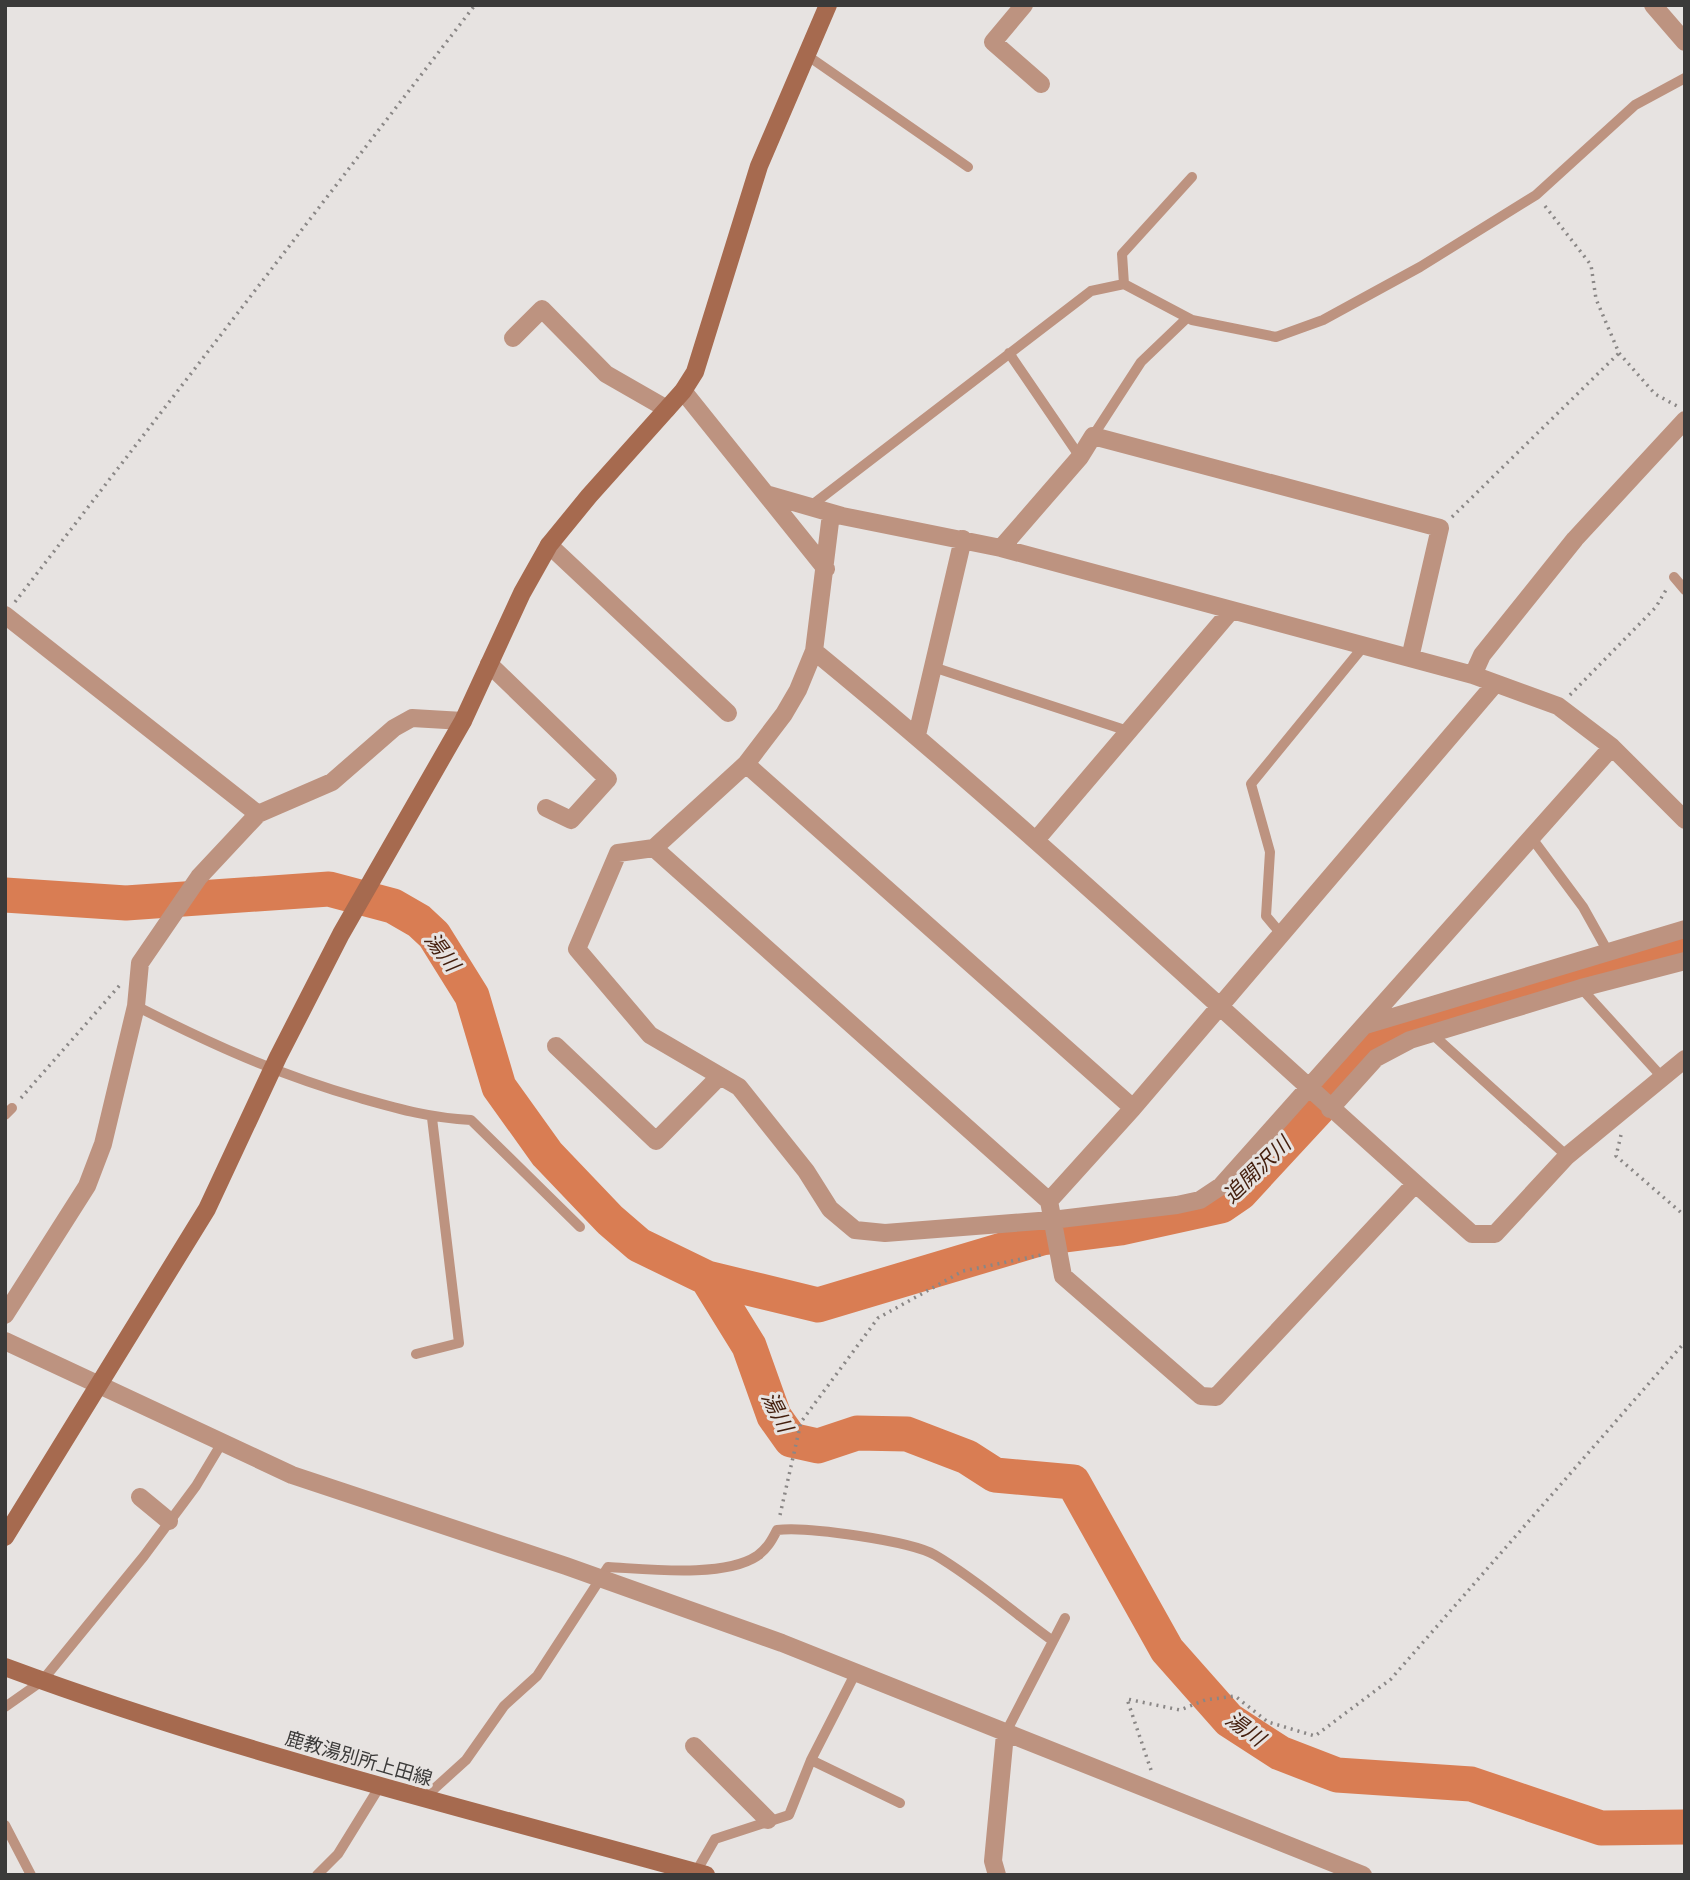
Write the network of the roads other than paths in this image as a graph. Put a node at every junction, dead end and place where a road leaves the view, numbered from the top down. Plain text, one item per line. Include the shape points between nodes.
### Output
1 (828, 5) edge
2 (1024, 5) edge
3 (1653, 5) edge
4 (1685, 42) edge
5 (808, 56) junction
6 (1685, 78) edge
7 (1041, 84) dead end
8 (968, 167) dead end
9 (1192, 177) dead end
10 (1124, 284) junction
11 (1187, 318) junction
12 (513, 338) dead end
13 (1009, 353) junction
14 (683, 391) junction
15 (667, 409) junction
16 (1685, 421) edge
17 (1093, 436) junction
18 (1080, 457) junction
19 (769, 495) junction
20 (812, 505) junction
21 (831, 514) junction
22 (963, 539) junction
23 (549, 545) junction
24 (1001, 548) junction
25 (826, 569) junction
26 (1674, 578) road end
27 (1685, 590) edge
28 (9, 609) edge
29 (1230, 612) junction
30 (1363, 647) junction
31 (814, 651) junction
32 (1410, 658) junction
33 (489, 664) junction
34 (933, 667) junction
35 (1473, 675) junction
36 (1495, 684) junction
37 (728, 713) dead end
38 (463, 722) junction
39 (1128, 731) junction
40 (917, 735) junction
41 (1612, 747) junction
42 (746, 764) junction
43 (546, 808) dead end
44 (258, 814) junction
45 (1685, 820) edge
46 (1531, 837) junction
47 (1037, 840) junction
48 (654, 848) junction
49 (1685, 929) edge
50 (1282, 935) junction
51 (1608, 950) junction
52 (1685, 961) edge
53 (1581, 988) junction
54 (136, 1006) junction
55 (1219, 1008) junction
56 (1366, 1025) junction
57 (1432, 1033) junction
58 (556, 1046) dead end
59 (1685, 1059) edge
60 (1661, 1076) junction
61 (718, 1077) junction
62 (1309, 1091) junction
63 (1328, 1107) junction
64 (1133, 1108) junction
65 (432, 1118) junction
66 (1567, 1156) junction
67 (1415, 1184) junction
68 (1049, 1200) junction
69 (580, 1227) dead end
70 (1055, 1237) junction
71 (5, 1315) edge
72 (5, 1342) edge
73 (416, 1354) dead end
74 (98, 1382) junction
75 (223, 1441) junction
76 (140, 1497) dead end
77 (169, 1521) junction
78 (5, 1537) edge
79 (599, 1578) junction
80 (1065, 1618) dead end
81 (1053, 1641) junction
82 (5, 1667) edge
83 (855, 1674) junction
84 (41, 1681) junction
85 (5, 1707) edge
86 (1005, 1734) junction
87 (694, 1746) dead end
88 (811, 1760) junction
89 (380, 1786) junction
90 (424, 1798) junction
91 (900, 1803) dead end
92 (768, 1820) junction
93 (5, 1825) edge
94 (701, 1873) edge
95 (31, 1875) edge
96 (317, 1875) edge
97 (997, 1875) edge
98 (1363, 1875) edge

1 - 5 street
2 - 7 street via 993,42
3 - 4 street
5 - 8 lane
5 - 14 street via 759,166 703,354
6 - 11 lane via 1635,105 1536,195 1323,320 1276,337
9 - 10 lane via 1122,254
10 - 11 lane
10 - 13 lane via 1091,291
11 - 17 lane via 1141,362
12 - 15 street via 542,309 606,374
13 - 18 lane
13 - 20 lane
14 - 15 street
14 - 19 street
15 - 23 street
16 - 35 street via 1575,539 1482,655
17 - 18 street
17 - 32 street via 1440,528
18 - 24 street
19 - 20 street
19 - 25 street
20 - 21 street
21 - 22 street
21 - 25 street
22 - 24 street
22 - 34 street
23 - 33 street
23 - 37 street
24 - 29 street
25 - 31 street
26 - 27 lane
28 - 44 street
29 - 30 street
29 - 39 street
30 - 32 street
30 - 50 lane via 1251,784 1270,852 1265,916
31 - 40 street
31 - 42 street via 798,690
32 - 35 street
33 - 38 street
33 - 43 street via 608,779 571,820
34 - 39 lane
34 - 40 street
35 - 36 street
36 - 41 street via 1558,706
36 - 50 street
38 - 44 street via 411,718 332,782
38 - 74 street via 341,934 207,1209
39 - 47 street
40 - 47 street
41 - 45 street
41 - 46 street
42 - 48 street
42 - 64 street
44 - 54 street via 199,877 140,963
46 - 51 lane via 1583,907
46 - 56 street
47 - 55 street
48 - 61 street via 618,853 577,949 650,1035
48 - 68 street
49 - 51 street
50 - 55 street
51 - 56 street
52 - 53 street
53 - 57 street
53 - 60 lane
54 - 65 lane via 292,1078
54 - 71 street via 103,1144 87,1186
55 - 62 street
55 - 64 street
56 - 62 street
57 - 63 street via 1376,1058
57 - 66 lane
58 - 61 street via 656,1141
59 - 60 street
60 - 66 street
61 - 70 street via 739,1087 830,1209 855,1230
62 - 63 street
62 - 70 street via 1221,1186 1200,1200
63 - 67 street
64 - 68 street
65 - 69 lane via 471,1120
65 - 73 lane via 459,1343
66 - 67 street via 1495,1234 1472,1234
67 - 70 street via 1216,1397 1201,1396 1063,1276
68 - 70 street
72 - 74 street
74 - 75 street
74 - 78 street
75 - 77 lane
75 - 79 street via 292,1475
76 - 77 street
77 - 84 lane
79 - 81 lane via 608,1567 685,1571 743,1564 769,1546 777,1530 849,1534 933,1554
79 - 83 street
79 - 90 lane via 537,1676 504,1706 466,1760
80 - 81 lane
81 - 86 lane
82 - 84 street, 鹿教湯別所上田線
83 - 86 street
83 - 88 lane
84 - 85 lane
84 - 89 street, 鹿教湯別所上田線
86 - 97 street via 993,1861
86 - 98 street
87 - 92 street
88 - 91 lane
88 - 92 lane via 789,1815
89 - 90 street, 鹿教湯別所上田線
89 - 96 lane via 338,1854
90 - 94 street, 鹿教湯別所上田線
92 - 94 lane via 715,1839
93 - 95 lane

